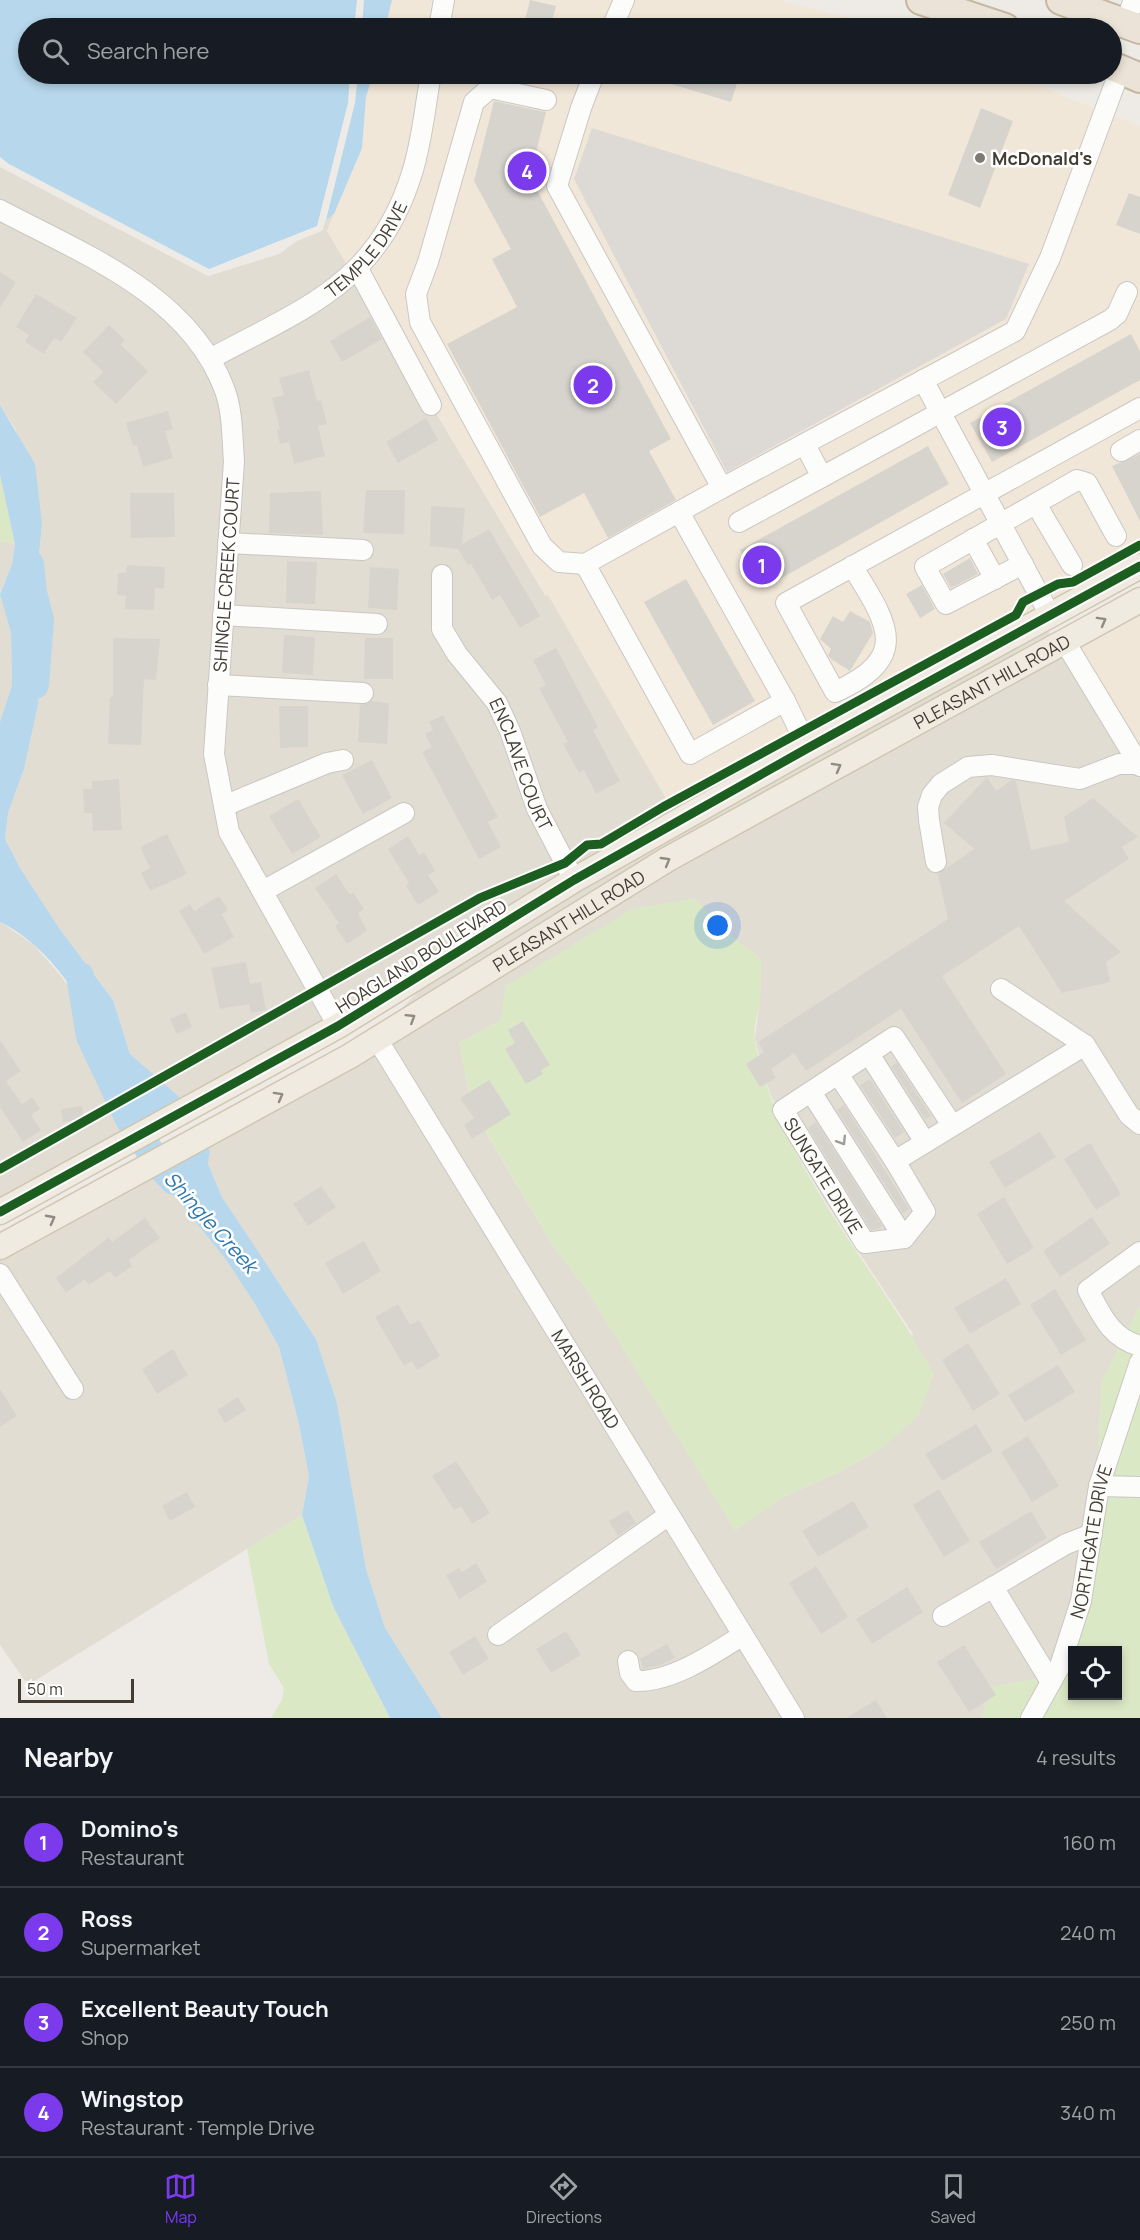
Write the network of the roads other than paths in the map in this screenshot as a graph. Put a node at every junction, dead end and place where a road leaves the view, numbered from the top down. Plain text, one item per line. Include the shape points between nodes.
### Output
1 (444, 0) edge
2 (921, 0) edge
3 (1061, 0) edge
4 (620, 1) edge
5 (441, 18) edge
6 (615, 18) edge
7 (975, 18) edge
8 (1111, 18) edge
9 (1128, 68) edge
10 (1122, 83) edge
11 (429, 84) edge
12 (590, 84) edge
13 (1121, 84) edge
14 (546, 100) dead end
15 (0, 210) edge
16 (358, 269) junction
17 (1127, 292) dead end
18 (210, 359) junction
19 (923, 380) junction
20 (432, 405) dead end
21 (1140, 408) edge
22 (941, 413) junction
23 (1140, 440) edge
24 (805, 445) junction
25 (1121, 451) dead end
26 (822, 477) junction
27 (722, 488) junction
28 (984, 494) junction
29 (1036, 504) junction
30 (680, 512) junction
31 (739, 522) dead end
32 (1000, 523) junction
33 (1116, 536) dead end
34 (973, 539) junction
35 (228, 543) junction
36 (363, 550) dead end
37 (585, 564) junction
38 (1023, 564) junction
39 (1072, 566) dead end
40 (1140, 566) edge
41 (852, 567) junction
42 (442, 575) dead end
43 (995, 579) junction
44 (1140, 600) edge
45 (223, 615) junction
46 (1050, 615) junction
47 (377, 624) dead end
48 (1065, 642) junction
49 (218, 685) junction
50 (363, 693) dead end
51 (785, 701) junction
52 (808, 748) junction
53 (343, 760) dead end
54 (1139, 765) edge
55 (224, 806) junction
56 (404, 813) dead end
57 (936, 862) dead end
58 (574, 880) junction
59 (263, 891) junction
60 (426, 972) junction
61 (1001, 989) dead end
62 (338, 1026) junction
63 (377, 1039) junction
64 (1085, 1045) junction
65 (869, 1054) junction
66 (838, 1074) junction
67 (306, 1080) junction
68 (811, 1092) junction
69 (1140, 1124) edge
70 (952, 1125) junction
71 (925, 1142) junction
72 (895, 1161) junction
73 (0, 1212) edge
74 (904, 1238) junction
75 (0, 1247) edge
76 (1140, 1252) edge
77 (0, 1274) edge
78 (1140, 1346) edge
79 (1140, 1362) edge
80 (73, 1389) dead end
81 (1099, 1486) junction
82 (1140, 1487) edge
83 (669, 1515) junction
84 (1092, 1534) junction
85 (993, 1587) junction
86 (943, 1616) dead end
87 (498, 1635) dead end
88 (743, 1635) junction
89 (628, 1661) dead end
90 (1051, 1682) junction
91 (793, 1718) edge
92 (1031, 1718) edge

1 - 5 street
2 - 7 highway
3 - 8 highway
4 - 6 street
9 - 10 street
11 - 16 street, TEMPLE DRIVE via 403,202 389,230
12 - 27 street via 558,186
13 - 19 street via 1016,331
14 - 37 street via 490,88 474,102 416,294 420,322 542,546 559,562
15 - 18 street, SHINGLE CREEK COURT via 132,280 197,338
16 - 18 street, TEMPLE DRIVE via 311,304
16 - 20 street
17 - 22 street via 1110,320
18 - 35 street, SHINGLE CREEK COURT via 225,389 231,419 234,461
19 - 22 street
19 - 24 street
21 - 28 street
22 - 26 street
22 - 28 street
23 - 25 street
24 - 26 street
24 - 27 street
26 - 31 street
27 - 30 street
28 - 32 street
28 - 41 street
29 - 32 street
29 - 33 street via 1082,480
29 - 39 street
30 - 37 street
30 - 51 street
32 - 34 street
32 - 38 street
34 - 43 street
34 - 43 street via 925,567 946,604
35 - 36 street
35 - 45 street, SHINGLE CREEK COURT
37 - 51 street via 690,754
38 - 43 street
38 - 46 street
40 - 46 main road, HOAGLAND BOULEVARD
41 - 41 street via 786,603 835,692 859,681 874,668 887,646 875,603
42 - 58 street, ENCLAVE COURT via 442,629 497,703 537,809
48 -> 44 main road, PLEASANT HILL ROAD
45 - 47 street
45 - 49 street, SHINGLE CREEK COURT
46 - 48 main road
46 - 52 main road, HOAGLAND BOULEVARD
48 - 54 street
63 -> 48 main road, PLEASANT HILL ROAD via 668,859
49 - 50 street
49 - 55 street, SHINGLE CREEK COURT via 214,754
51 - 52 street
52 - 58 main road, HOAGLAND BOULEVARD
53 - 55 street
54 - 57 street via 1119,764 1080,779 992,765 968,768 941,784 930,801
55 - 59 street, SHINGLE CREEK COURT via 229,832
56 - 59 street
58 - 60 main road, HOAGLAND BOULEVARD
59 - 62 street, SHINGLE CREEK COURT
60 - 62 main road, HOAGLAND BOULEVARD
60 - 63 main road via 391,1008
61 - 64 street
62 - 67 main road via 328,1054
62 - 73 main road, HOAGLAND BOULEVARD
63 - 67 main road, PLEASANT HILL ROAD
63 - 83 street, MARSH ROAD
64 - 69 street via 1129,1115
64 - 70 street
65 - 66 street, SUNGATE DRIVE
65 - 70 street, SUNGATE DRIVE via 894,1037
65 - 71 street
66 - 68 street, SUNGATE DRIVE
66 - 72 street
75 -> 67 main road, PLEASANT HILL ROAD
68 -> 74 street
68 - 74 street, SUNGATE DRIVE via 783,1110 865,1243
70 - 71 street
71 - 72 street
72 - 74 street via 925,1212
76 - 78 street via 1088,1290 1103,1318 1122,1341
77 - 80 street
79 - 81 street, NORTHGATE DRIVE
81 - 82 street
81 - 84 street, NORTHGATE DRIVE
83 - 87 street
83 - 88 street, MARSH ROAD
84 - 85 street via 1066,1544
84 - 90 street, NORTHGATE DRIVE via 1082,1601
85 - 86 street
85 - 90 street
88 - 89 street via 710,1656 647,1681 636,1681
88 - 91 street, MARSH ROAD
90 - 92 street, NORTHGATE DRIVE

